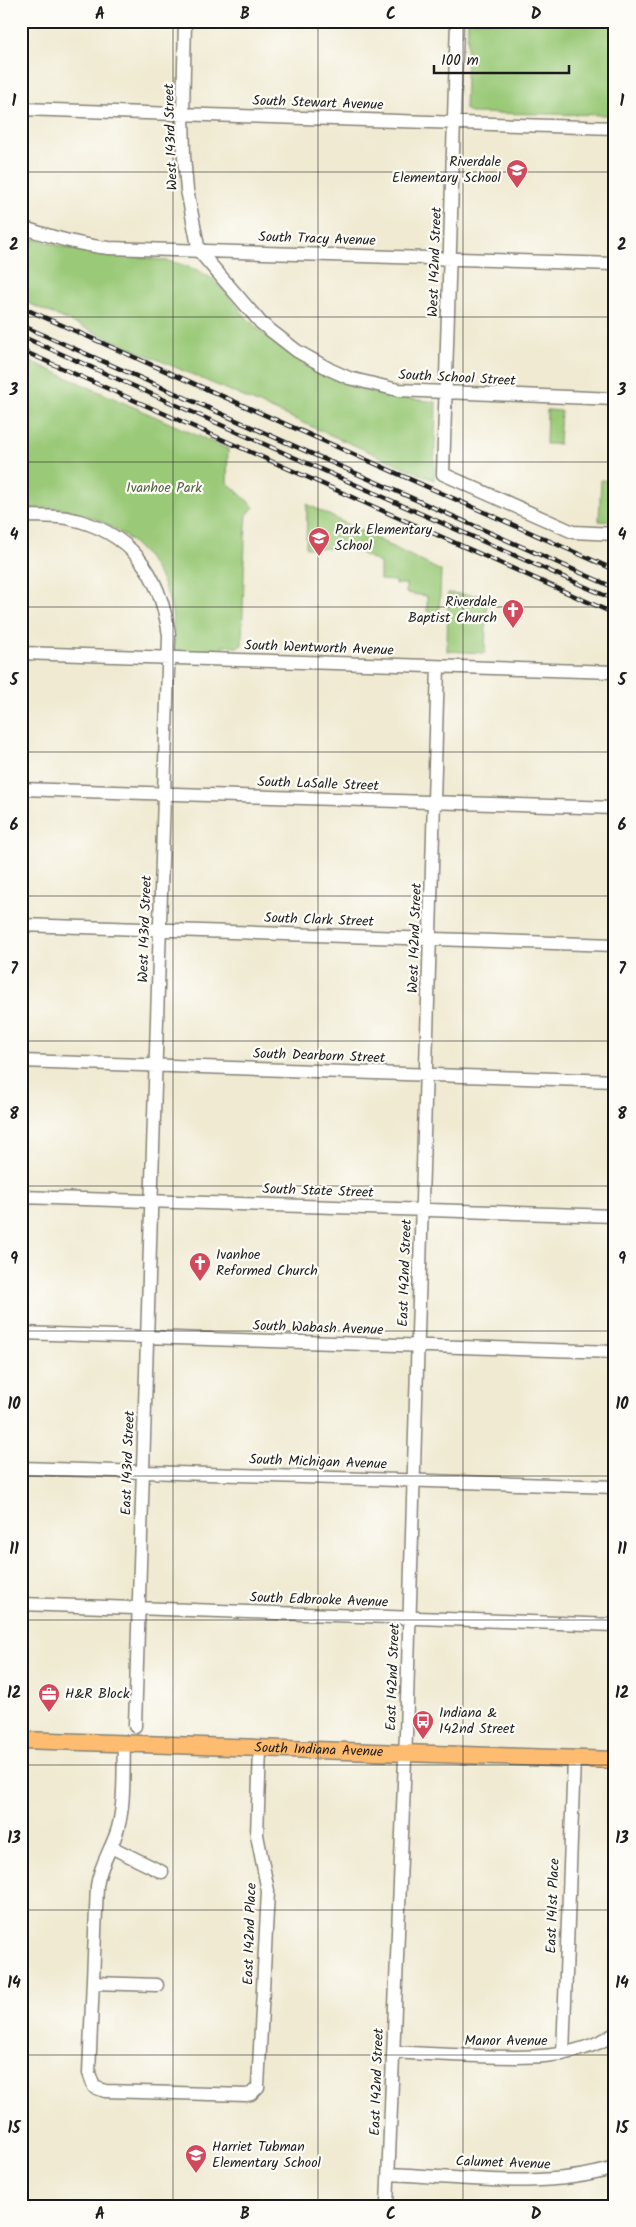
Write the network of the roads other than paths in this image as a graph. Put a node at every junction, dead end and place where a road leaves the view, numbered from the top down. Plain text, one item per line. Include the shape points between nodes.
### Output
1 (186, 21) edge
2 (457, 21) edge
3 (21, 109) edge
4 (182, 114) junction
5 (454, 122) junction
6 (615, 128) edge
7 (21, 227) edge
8 (199, 251) junction
9 (450, 259) junction
10 (615, 264) edge
11 (446, 394) junction
12 (615, 399) edge
13 (21, 516) edge
14 (615, 534) edge
15 (21, 653) edge
16 (168, 657) junction
17 (438, 667) junction
18 (615, 672) edge
19 (21, 790) edge
20 (164, 794) junction
21 (434, 802) junction
22 (615, 808) edge
23 (21, 925) edge
24 (160, 929) junction
25 (430, 939) junction
26 (615, 945) edge
27 (21, 1061) edge
28 (156, 1066) junction
29 (426, 1075) junction
30 (615, 1081) edge
31 (21, 1197) edge
32 (152, 1201) junction
33 (422, 1210) junction
34 (615, 1216) edge
35 (21, 1333) edge
36 (147, 1337) junction
37 (418, 1346) junction
38 (615, 1352) edge
39 (21, 1468) edge
40 (143, 1472) junction
41 (414, 1481) junction
42 (615, 1487) edge
43 (21, 1604) edge
44 (139, 1608) junction
45 (410, 1618) junction
46 (615, 1625) edge
47 (135, 1726) dead end
48 (21, 1740) edge
49 (124, 1744) junction
50 (260, 1749) junction
51 (406, 1754) junction
52 (574, 1759) junction
53 (615, 1760) edge
54 (111, 1846) junction
55 (162, 1872) dead end
56 (94, 1983) junction
57 (157, 1985) dead end
58 (615, 2034) edge
59 (394, 2052) junction
60 (563, 2054) junction
61 (615, 2168) edge
62 (388, 2174) junction
63 (387, 2206) edge

1 - 4 street, West 143rd Street
2 - 5 street, West 142nd Street
3 - 4 street, South Stewart Avenue
4 - 5 street, South Stewart Avenue
4 - 8 street, West 143rd Street via 188,190
5 - 6 street, South Stewart Avenue
5 - 9 street, West 142nd Street
7 - 8 street, South Tracy Avenue via 86,246
8 - 9 street, South Tracy Avenue
8 - 11 street, South School Street via 262,323 314,361 349,378 374,385
9 - 10 street, South Tracy Avenue
9 - 11 street, West 142nd Street
11 - 12 street, South School Street
11 - 14 street, West 142nd Street via 443,474 573,532
13 - 16 street, West 143rd Street via 78,521 109,533 139,556 159,592 166,618
15 - 16 street, South Wentworth Avenue
16 - 17 street, South Wentworth Avenue
16 - 20 street, West 143rd Street
17 - 18 street, South Wentworth Avenue
17 - 21 street, West 142nd Street
19 - 20 street, South LaSalle Street
20 - 21 street, South LaSalle Street
20 - 24 street, West 143rd Street
21 - 22 street, South LaSalle Street
21 - 25 street, West 142nd Street
23 - 24 street, South Clark Street
24 - 25 street, South Clark Street
24 - 28 street, West 143rd Street
25 - 26 street, South Clark Street
25 - 29 street, West 142nd Street
27 - 28 street, South Dearborn Street
28 - 29 street, South Dearborn Street
28 - 32 street, West 143rd Street
29 - 30 street, South Dearborn Street
29 - 33 street, West 142nd Street
31 - 32 street, South State Street
32 - 33 street, South State Street
32 - 36 street, East 143rd Street
33 - 34 street, South State Street
33 - 37 street, East 142nd Street
35 - 36 street, South Wabash Avenue
36 - 37 street, South Wabash Avenue
36 - 40 street, East 143rd Street
37 - 38 street, South Wabash Avenue
37 - 41 street, East 142nd Street
39 - 40 street, South Michigan Avenue
40 - 41 street, South Michigan Avenue
40 - 44 street, East 143rd Street
41 - 42 street, South Michigan Avenue
41 - 45 street, East 142nd Street
43 - 44 street, South Edbrooke Avenue
44 - 45 street, South Edbrooke Avenue
44 - 47 street, East 143rd Street
45 - 46 street, South Edbrooke Avenue
45 - 51 street, East 142nd Street
48 - 49 main road, South Indiana Avenue
49 - 50 main road, South Indiana Avenue
49 - 54 street via 121,1814
50 - 51 main road, South Indiana Avenue
50 - 56 street, East 142nd Place via 257,1835 268,1891 259,2080 255,2091 236,2095 105,2091 94,2086 89,2073
51 - 52 main road, South Indiana Avenue
51 - 59 street, East 142nd Street
52 - 53 main road, South Indiana Avenue
52 - 60 street, East 141st Place
54 - 55 street
54 - 56 street via 102,1863 97,1886
56 - 57 street
58 - 60 street, Manor Avenue via 588,2048
59 - 60 street, Manor Avenue via 525,2058
59 - 62 street, East 142nd Street
61 - 62 street, Calumet Avenue via 534,2180
62 - 63 street, East 142nd Street

